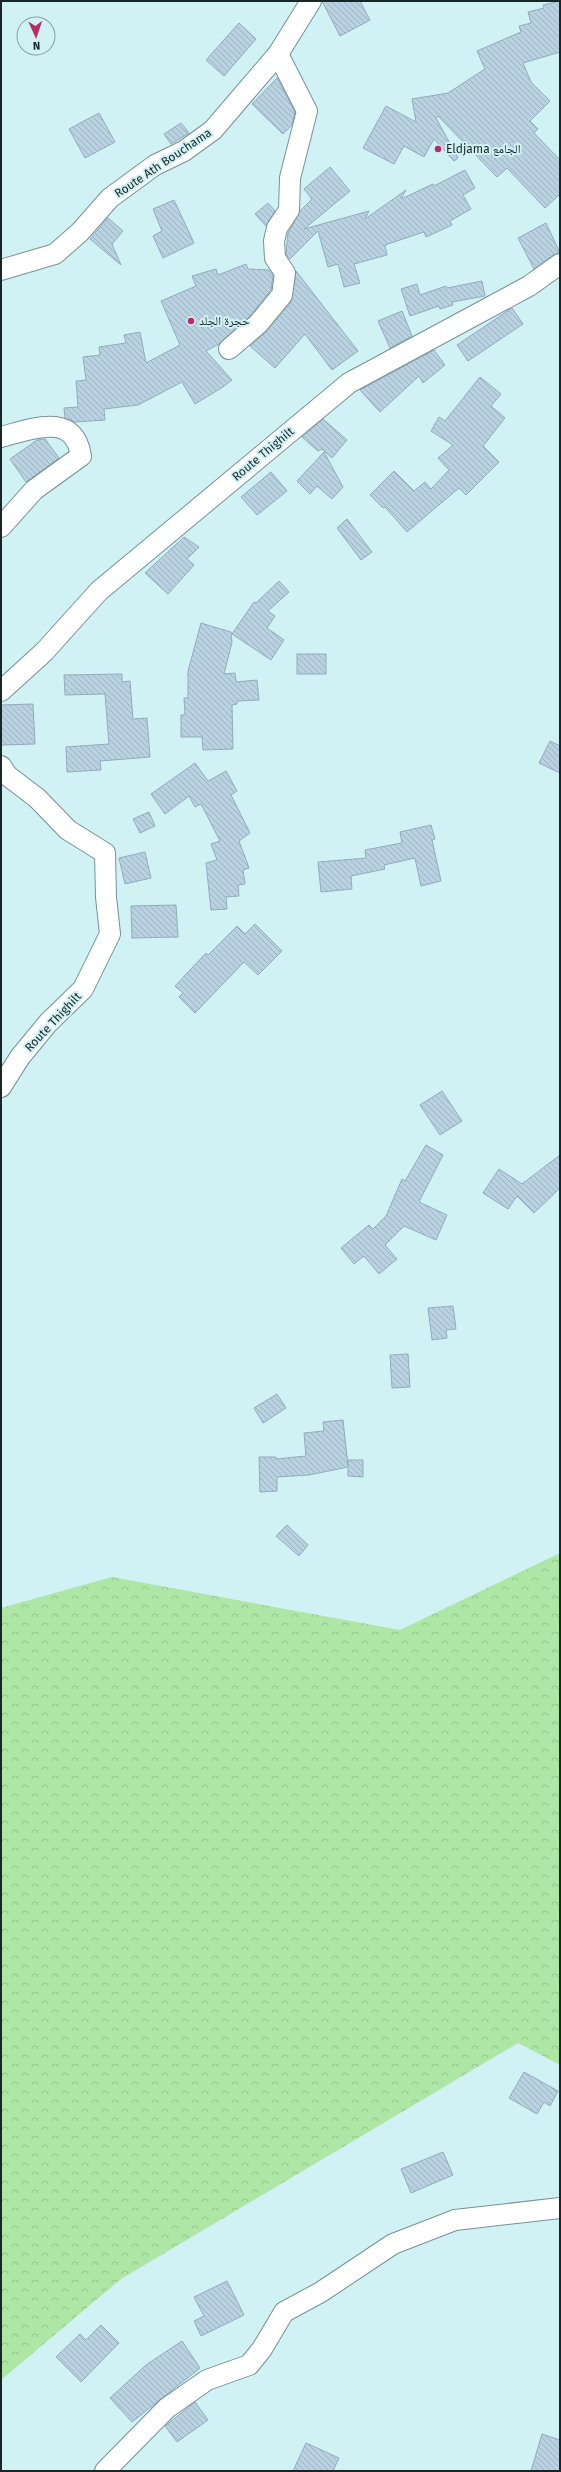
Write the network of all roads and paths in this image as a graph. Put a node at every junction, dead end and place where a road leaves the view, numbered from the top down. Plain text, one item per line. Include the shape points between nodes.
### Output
1 (311, 1) edge
2 (278, 54) junction
3 (560, 264) edge
4 (1, 270) edge
5 (229, 349) dead end
6 (1, 437) edge
7 (1, 526) edge
8 (1, 691) edge
9 (1, 766) edge
10 (1, 1087) edge
11 (560, 2208) edge
12 (105, 2471) edge

1 - 2 street, Route Ath Bouchama
2 - 4 street, Route Ath Bouchama via 213,130 184,152 155,165 110,198 80,232 55,254
2 - 5 street via 307,111 290,178 289,210 276,228 274,241 275,258 285,273 284,284 282,295 258,324
3 - 8 street, Route Thighilt via 528,286 349,384 99,591 44,652
6 - 7 street via 42,426 67,430 79,444 81,456 34,490
9 - 10 street, Route Thighilt via 8,776 36,798 68,830 105,853 110,934 84,990 48,1024 20,1058
11 - 12 street via 455,2220 393,2244 321,2292 284,2312 262,2349 249,2365 207,2380 167,2408

